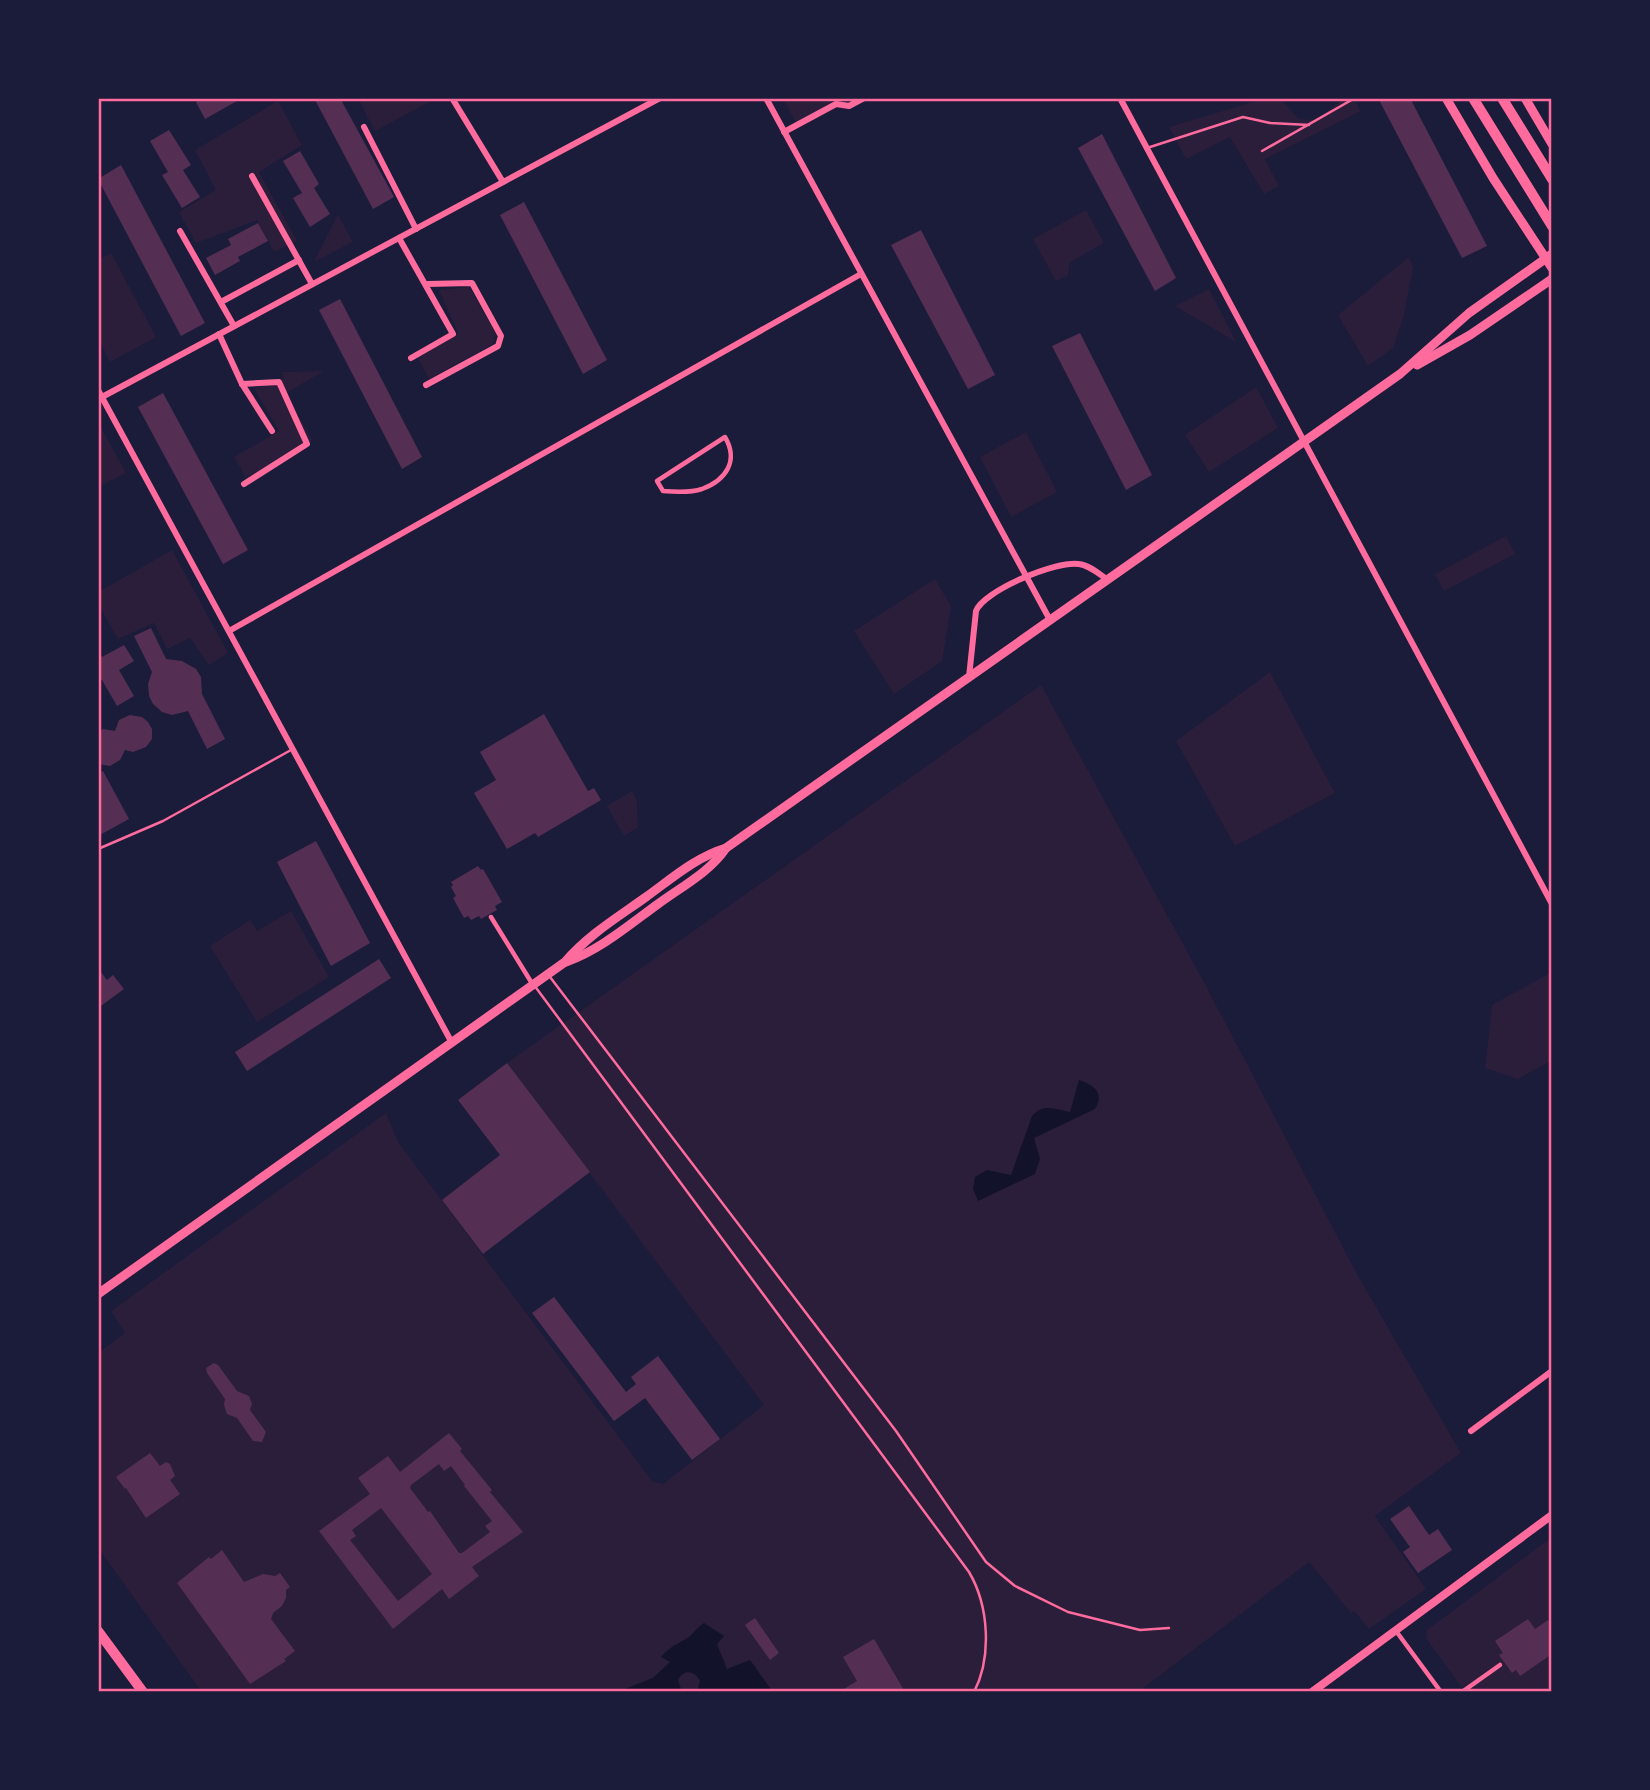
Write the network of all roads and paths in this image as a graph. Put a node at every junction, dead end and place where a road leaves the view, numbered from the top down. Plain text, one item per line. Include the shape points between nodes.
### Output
1 (452, 98) edge
2 (660, 98) edge
3 (766, 98) edge
4 (864, 98) edge
5 (1120, 98) edge
6 (1355, 98) edge
7 (1446, 98) edge
8 (1473, 98) edge
9 (1502, 98) edge
10 (1525, 98) edge
11 (834, 101) edge
12 (1309, 125) junction
13 (364, 127) dead end
14 (784, 132) junction
15 (1552, 144) edge
16 (1146, 148) junction
17 (1262, 151) dead end
18 (252, 176) dead end
19 (1552, 179) edge
20 (503, 182) junction
21 (1552, 226) edge
22 (416, 229) junction
23 (180, 231) dead end
24 (400, 238) junction
25 (1549, 256) edge
26 (299, 260) junction
27 (1552, 268) edge
28 (861, 274) junction
29 (1552, 279) edge
30 (312, 284) junction
31 (427, 284) junction
32 (221, 302) junction
33 (234, 326) junction
34 (219, 334) junction
35 (411, 358) dead end
36 (1400, 374) junction
37 (242, 384) junction
38 (426, 386) dead end
39 (100, 394) edge
40 (272, 431) dead end
41 (725, 437) joint
42 (1304, 442) junction
43 (244, 484) dead end
44 (1026, 577) junction
45 (1108, 580) junction
46 (1050, 620) junction
47 (229, 631) junction
48 (969, 677) junction
49 (293, 750) junction
50 (98, 849) edge
51 (1552, 904) edge
52 (491, 917) dead end
53 (548, 975) junction
54 (534, 985) junction
55 (452, 1043) junction
56 (98, 1294) edge
57 (1552, 1371) edge
58 (1471, 1431) dead end
59 (1552, 1515) edge
60 (1169, 1628) dead end
61 (1395, 1629) junction
62 (98, 1631) edge
63 (1500, 1665) dead end
64 (143, 1692) edge
65 (974, 1692) edge
66 (1312, 1692) edge
67 (1441, 1692) edge
68 (1462, 1692) edge

1 - 20 street
2 - 20 street
3 - 14 street
4 - 11 street via 849,106
5 - 16 street
6 - 12 lane
7 - 25 main road via 1493,178
8 - 21 highway
9 - 19 highway
10 - 15 main road
11 - 14 street
12 - 16 lane via 1243,117
12 - 17 lane
13 - 22 street
14 - 28 street
16 - 42 street
18 - 26 street
20 - 22 street
22 - 24 street
23 - 32 street
24 - 30 street
24 - 31 street
25 - 27 main road
25 - 36 main road via 1480,304
26 - 30 street
26 - 32 street
28 - 44 street
28 - 47 street
29 - 36 main road via 1470,335
30 - 33 street
31 - 35 street via 453,334
31 - 38 street via 472,283 501,336 498,346
32 - 33 street
33 - 34 street
34 - 37 street
34 - 39 street
36 - 42 main road
37 - 40 street
37 - 43 street via 279,382 307,444
39 - 47 street
41 - 41 street via 657,481 663,491 702,489 716,480 731,466 733,456
42 - 45 main road
42 - 51 street
44 - 45 street via 1078,564
44 - 46 street
44 - 48 street via 978,606
45 - 46 main road
46 - 48 main road
47 - 49 street
48 - 53 main road via 726,848 675,876 584,941
49 - 50 lane via 163,821
49 - 55 street
52 - 54 street
53 - 54 main road
53 - 60 lane via 896,1431 986,1562 1015,1586 1068,1612 1140,1630
54 - 55 main road
54 - 65 lane via 970,1572 980,1598 986,1643
55 - 56 main road
57 - 58 street
59 - 61 street
61 - 66 street
61 - 67 street
62 - 64 main road
63 - 68 street

